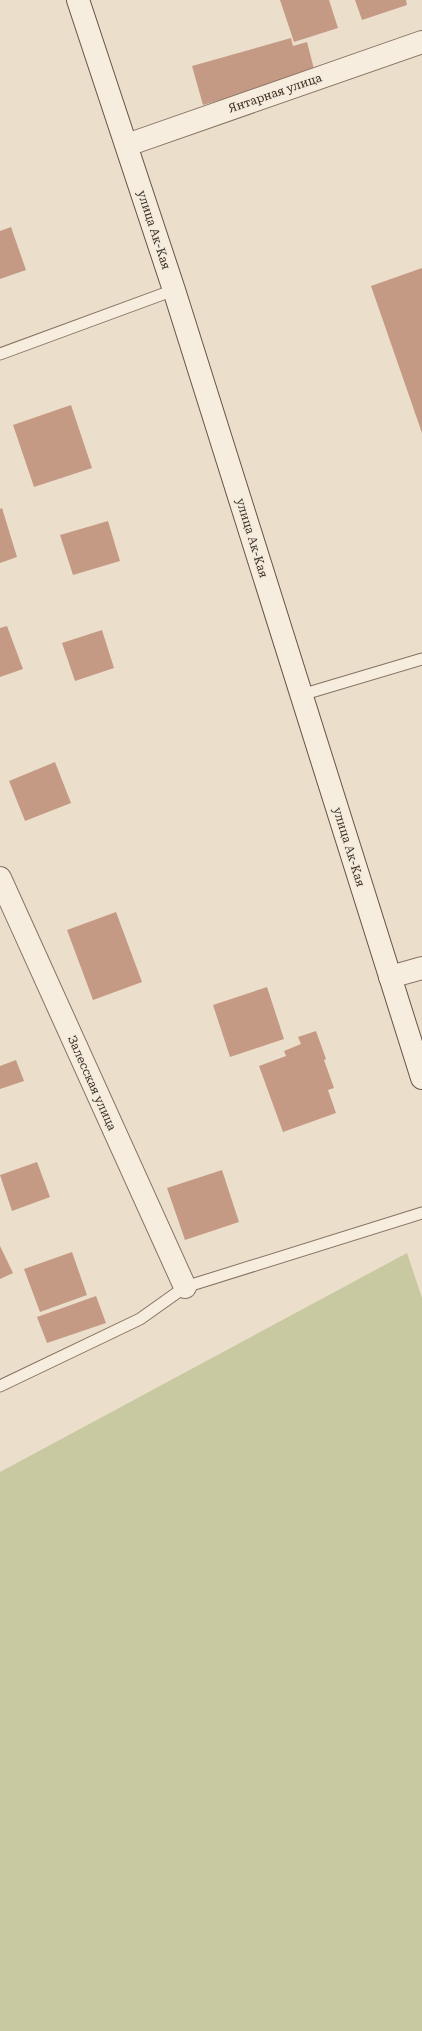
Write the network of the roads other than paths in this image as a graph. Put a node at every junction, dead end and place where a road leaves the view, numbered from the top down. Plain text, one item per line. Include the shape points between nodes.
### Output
1 (78, 0) edge
2 (422, 42) edge
3 (127, 145) junction
4 (174, 290) junction
5 (0, 354) edge
6 (422, 659) edge
7 (301, 695) junction
8 (0, 878) edge
9 (422, 968) edge
10 (390, 977) junction
11 (422, 1078) edge
12 (422, 1213) edge
13 (185, 1287) junction
14 (0, 1386) edge

1 - 3 main road, улица Ак-Кая
2 - 3 main road, Янтарная улица
3 - 4 main road, улица Ак-Кая
4 - 5 lane
4 - 7 main road, улица Ак-Кая
6 - 7 lane
7 - 10 main road, улица Ак-Кая
8 - 13 main road, Залесская улица
9 - 10 main road
10 - 11 main road, улица Ак-Кая
12 - 13 lane
13 - 14 lane via 140,1319

